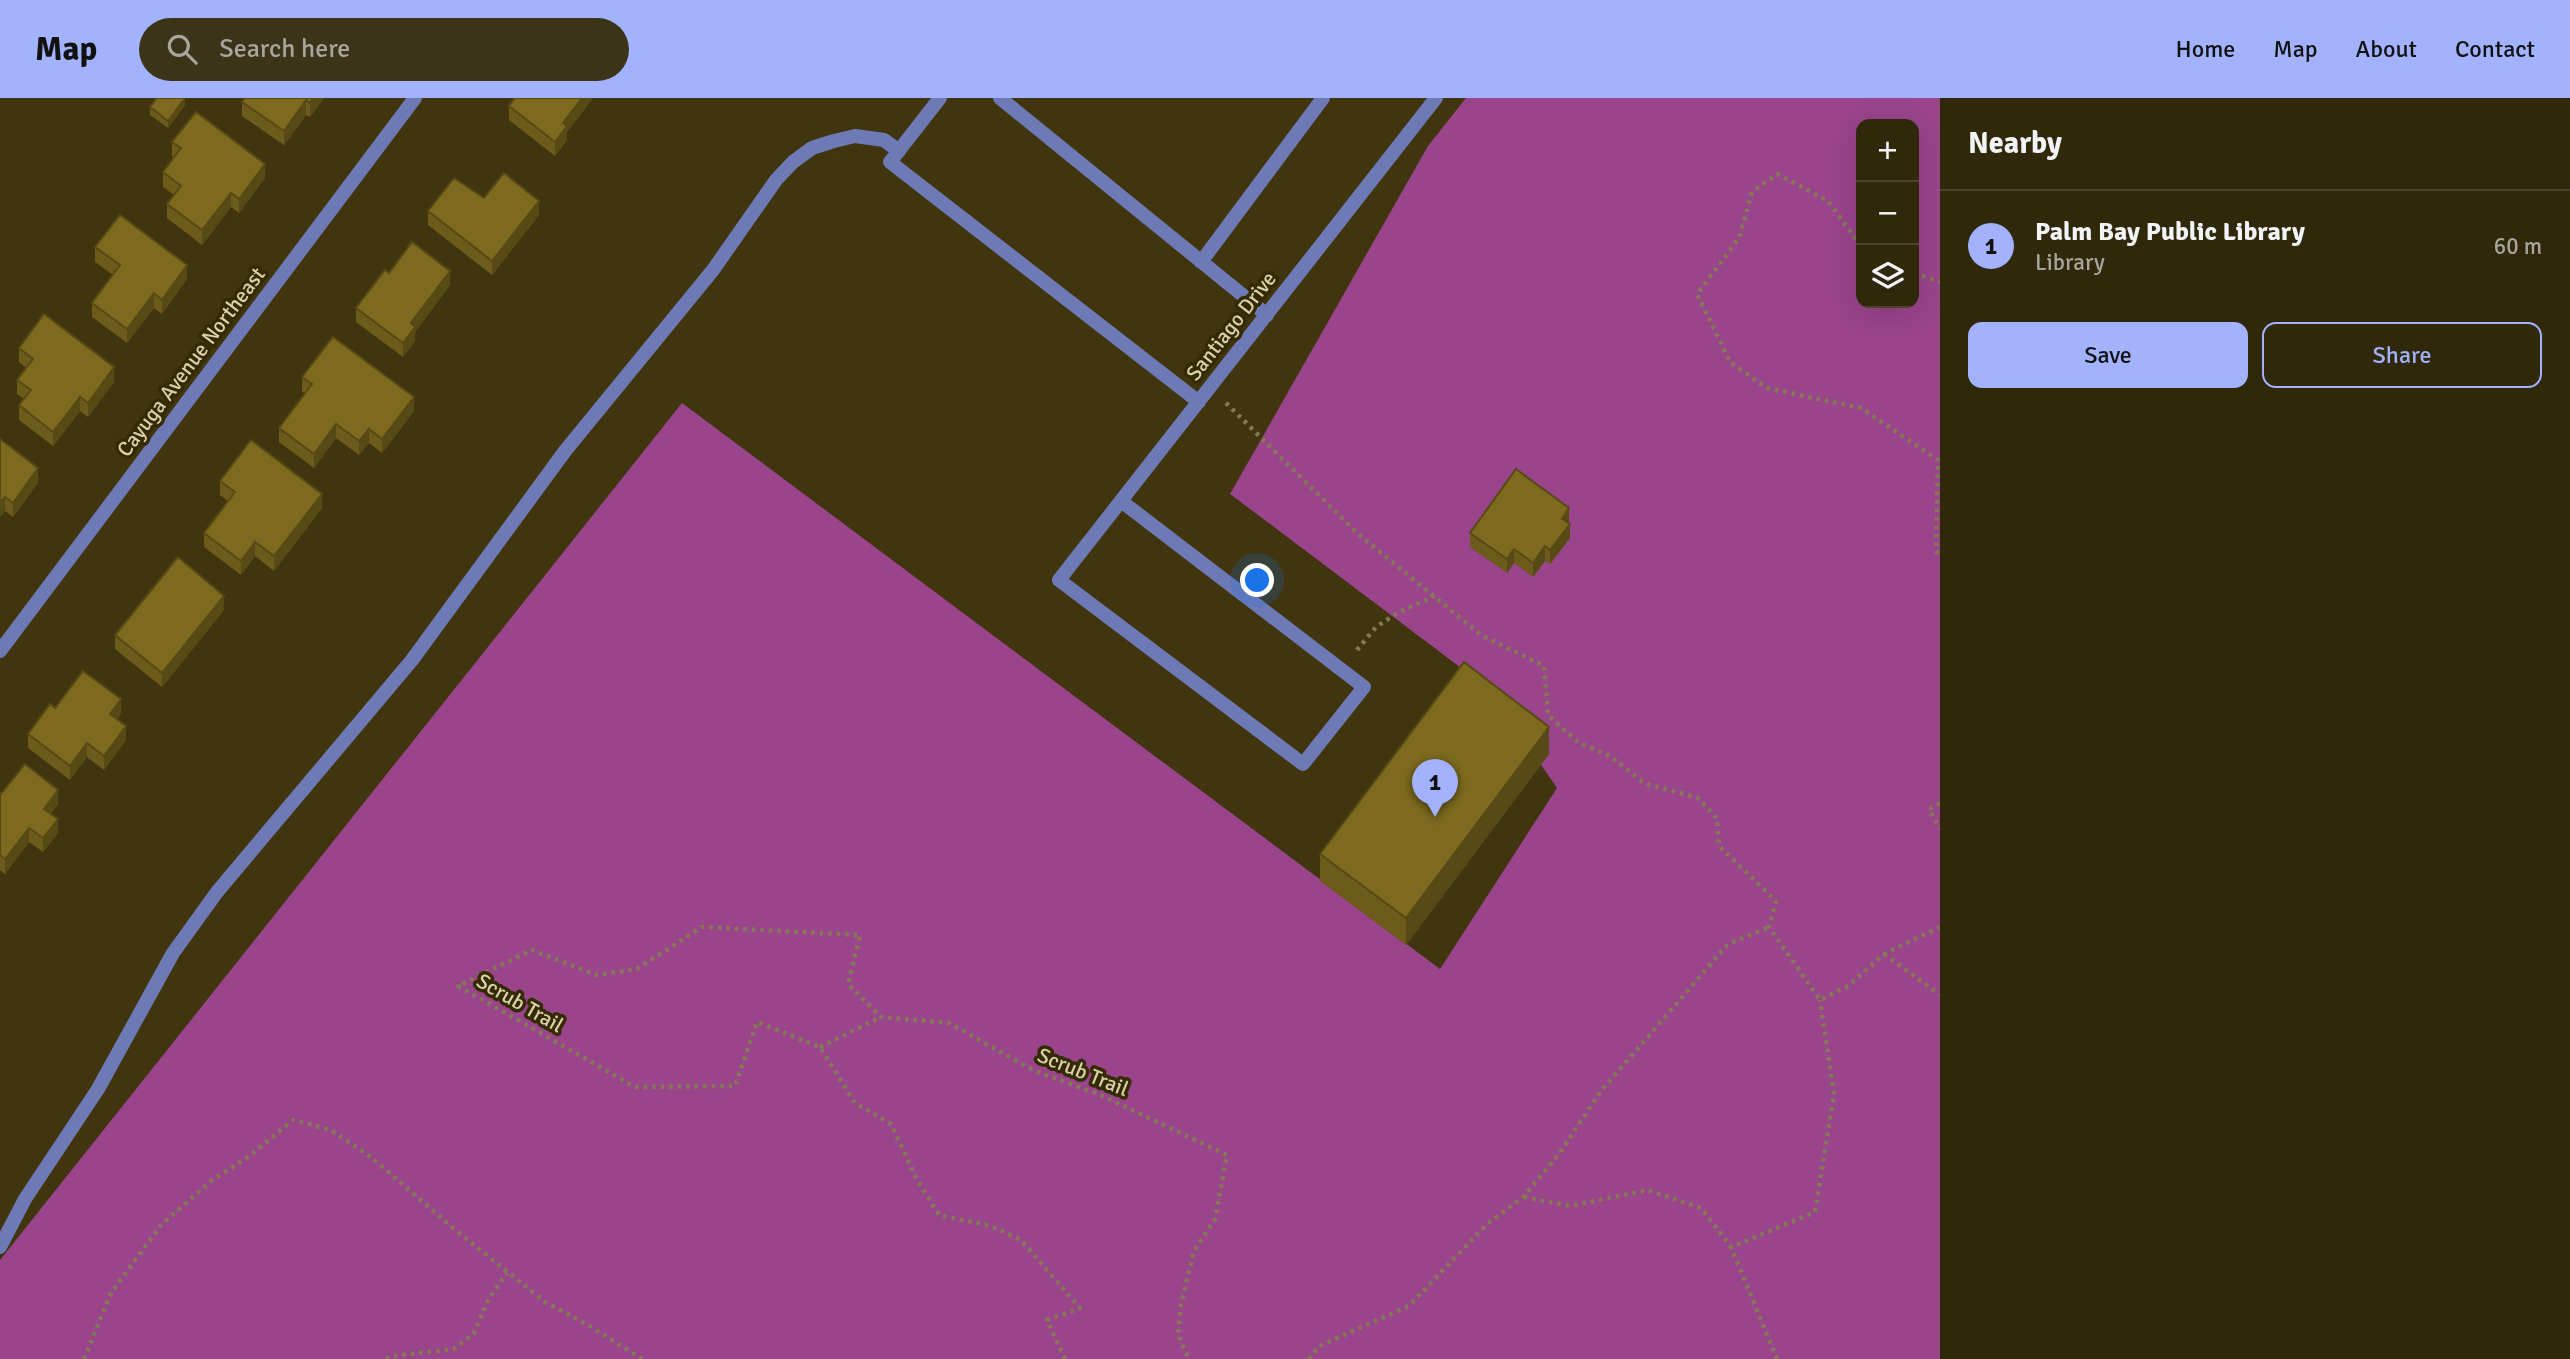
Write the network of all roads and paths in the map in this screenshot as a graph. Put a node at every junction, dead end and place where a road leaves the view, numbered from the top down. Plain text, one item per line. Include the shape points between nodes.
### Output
1 (415, 98) edge
2 (940, 98) edge
3 (1000, 98) edge
4 (1324, 98) edge
5 (1436, 98) edge
6 (899, 151) junction
7 (1860, 245) edge
8 (1201, 261) junction
9 (1919, 275) edge
10 (1940, 282) edge
11 (1267, 315) junction
12 (1210, 387) junction
13 (1199, 402) junction
14 (1121, 501) junction
15 (1940, 555) edge
16 (1435, 596) junction
17 (0, 651) edge
18 (1341, 669) junction
19 (1940, 803) edge
20 (1940, 829) edge
21 (1769, 927) junction
22 (1940, 927) edge
23 (1884, 954) junction
24 (1940, 995) edge
25 (1820, 1000) junction
26 (881, 1017) junction
27 (820, 1047) junction
28 (1523, 1197) junction
29 (0, 1247) edge
30 (1731, 1247) junction
31 (507, 1273) junction
32 (85, 1359) edge
33 (386, 1359) edge
34 (642, 1359) edge
35 (1065, 1359) edge
36 (1189, 1359) edge
37 (1309, 1359) edge
38 (1777, 1359) edge

1 - 17 street, Cayuga Avenue Northeast
2 - 6 street
3 - 8 street
4 - 8 street
5 - 11 street, Santiago Drive
6 - 13 street via 890,162
6 - 29 street via 884,141 855,136 812,148 776,180 712,270 565,451 412,660 217,892 173,953 98,1089 25,1199
7 - 15 path via 1829,201 1777,174 1752,192 1738,238 1697,294 1730,362 1758,382 1861,408 1938,460 1936,551
8 - 11 street
9 - 10 path
11 - 12 street, Santiago Drive
12 - 13 street, Santiago Drive
12 - 16 path via 1357,533
13 - 14 street, Santiago Drive
14 - 18 street
14 - 18 street, Santiago Drive via 1059,580 1303,764 1364,687
16 - 18 path via 1376,627
16 - 21 path via 1481,635 1544,666 1548,715 1579,743 1610,756 1644,783 1698,798 1717,818 1719,846 1776,901
19 - 20 path via 1929,809
21 - 25 path
21 - 28 path via 1728,944 1601,1091 1559,1154
22 - 23 path
23 - 24 path
23 - 25 path via 1847,986
25 - 30 path via 1834,1094 1815,1212
26 - 27 path
26 - 27 path, Scrub Trail via 849,984 860,935 702,927 637,969 597,975 532,950 458,986 635,1087 735,1086 757,1022
26 - 36 path, Scrub Trail via 949,1023 1033,1070 1098,1094 1227,1155 1215,1219 1195,1251 1181,1304 1178,1335
27 - 35 path via 855,1103 891,1124 939,1215 991,1226 1021,1240 1080,1308 1047,1320
28 - 30 path via 1570,1206 1648,1190 1701,1208
28 - 37 path via 1486,1226 1409,1306 1320,1346
30 - 38 path
31 - 32 path via 372,1158 331,1130 293,1120 211,1181 162,1225 111,1293
31 - 33 path via 489,1298 474,1333 454,1349
31 - 34 path via 545,1302

